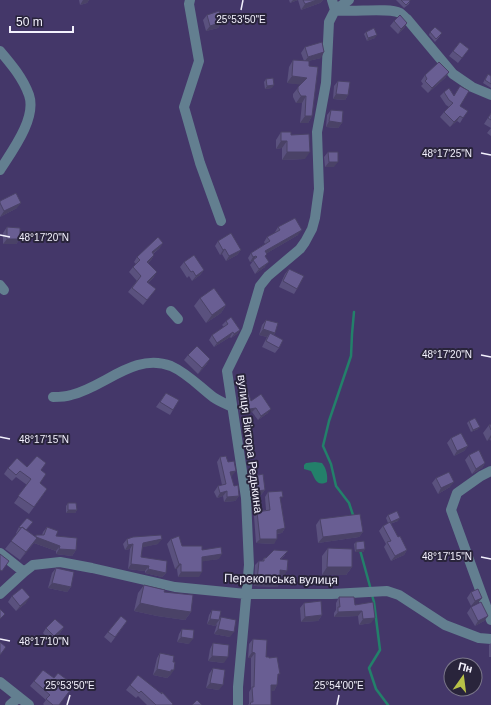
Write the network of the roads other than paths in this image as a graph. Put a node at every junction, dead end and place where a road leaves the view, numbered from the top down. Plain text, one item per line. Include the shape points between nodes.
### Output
1 (190, 0) edge
2 (332, 0) edge
3 (349, 0) edge
4 (335, 10) junction
5 (0, 51) edge
6 (491, 95) edge
7 (0, 170) edge
8 (221, 221) dead end
9 (171, 311) dead end
10 (178, 320) dead end
11 (53, 397) dead end
12 (232, 407) junction
13 (491, 471) edge
14 (0, 553) edge
15 (24, 572) junction
16 (0, 594) edge
17 (246, 594) junction
18 (491, 620) edge
19 (491, 639) edge
20 (0, 682) edge
21 (19, 697) junction
22 (10, 705) edge
23 (29, 705) edge
24 (238, 705) edge

1 - 8 street via 199,61 184,107 200,163
2 - 4 street
3 - 4 street
4 - 6 street via 388,10 400,13 453,74 472,87
4 - 12 street, вулиця Віктора Редькина via 329,22 326,83 317,132 319,189 315,218 312,229 300,249 260,286 247,330 227,371
5 - 7 street via 17,72 29,94 30,114
9 - 10 street
11 - 12 street via 86,390 119,372 151,362 176,368 214,398
12 - 17 street, вулиця Віктора Редькина via 246,498 249,565
13 - 18 street via 457,493 451,510
14 - 15 street
15 - 16 street, Перекопська вулиця
15 - 17 street, Перекопська вулиця via 33,565 60,562 175,587
17 - 19 street, Перекопська вулиця via 387,591 399,595 445,625 479,638
17 - 24 street, вулиця Віктора Редькина
20 - 21 street
21 - 22 street
21 - 23 street

